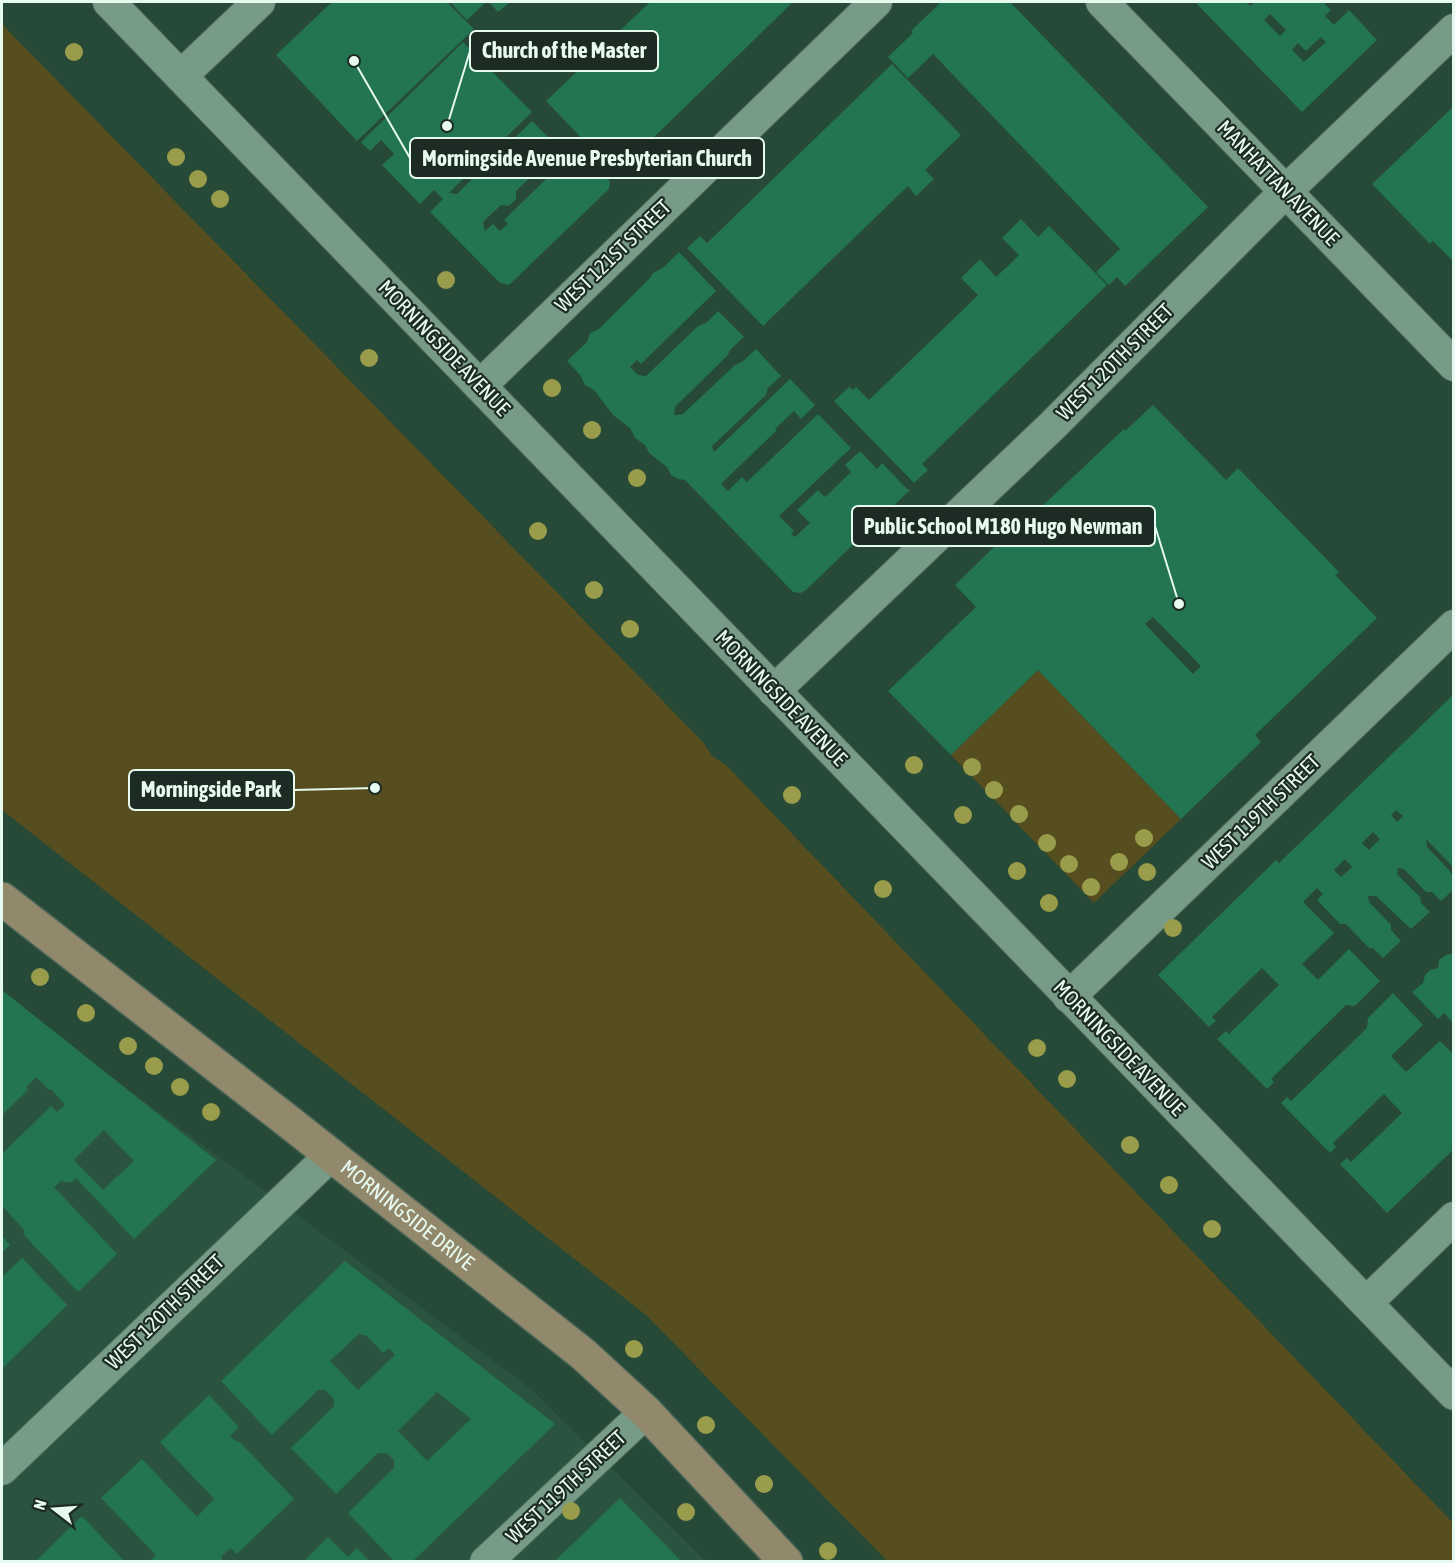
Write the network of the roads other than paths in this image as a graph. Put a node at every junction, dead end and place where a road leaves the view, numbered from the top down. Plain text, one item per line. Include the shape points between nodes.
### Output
1 (109, 2) edge
2 (259, 2) edge
3 (876, 2) edge
4 (1102, 2) edge
5 (1454, 30) edge
6 (181, 76) junction
7 (1286, 191) junction
8 (1454, 365) edge
9 (480, 386) junction
10 (1454, 626) edge
11 (774, 691) junction
12 (2, 899) edge
13 (1069, 997) junction
14 (330, 1156) junction
15 (1454, 1218) edge
16 (1366, 1303) junction
17 (1454, 1394) edge
18 (646, 1412) junction
19 (2, 1469) edge
20 (486, 1562) edge
21 (786, 1562) edge

1 - 6 street, MORNINGSIDE AVENUE
2 - 6 street
3 - 9 street, WEST 121ST STREET
4 - 7 street, MANHATTAN AVENUE
5 - 7 street, WEST 120TH STREET
6 - 9 street, MORNINGSIDE AVENUE
7 - 8 street, MANHATTAN AVENUE
7 - 11 street, WEST 120TH STREET via 1053,425
9 - 11 street, MORNINGSIDE AVENUE
10 - 13 street, WEST 119TH STREET
11 - 13 street, MORNINGSIDE AVENUE
12 - 14 street, MORNINGSIDE DRIVE
13 - 16 street, MORNINGSIDE AVENUE
14 - 18 street, MORNINGSIDE DRIVE via 583,1354
14 - 19 street, WEST 120TH STREET
15 - 16 street
16 - 17 street, MORNINGSIDE AVENUE
18 - 20 street, WEST 119TH STREET
18 - 21 street, MORNINGSIDE DRIVE

